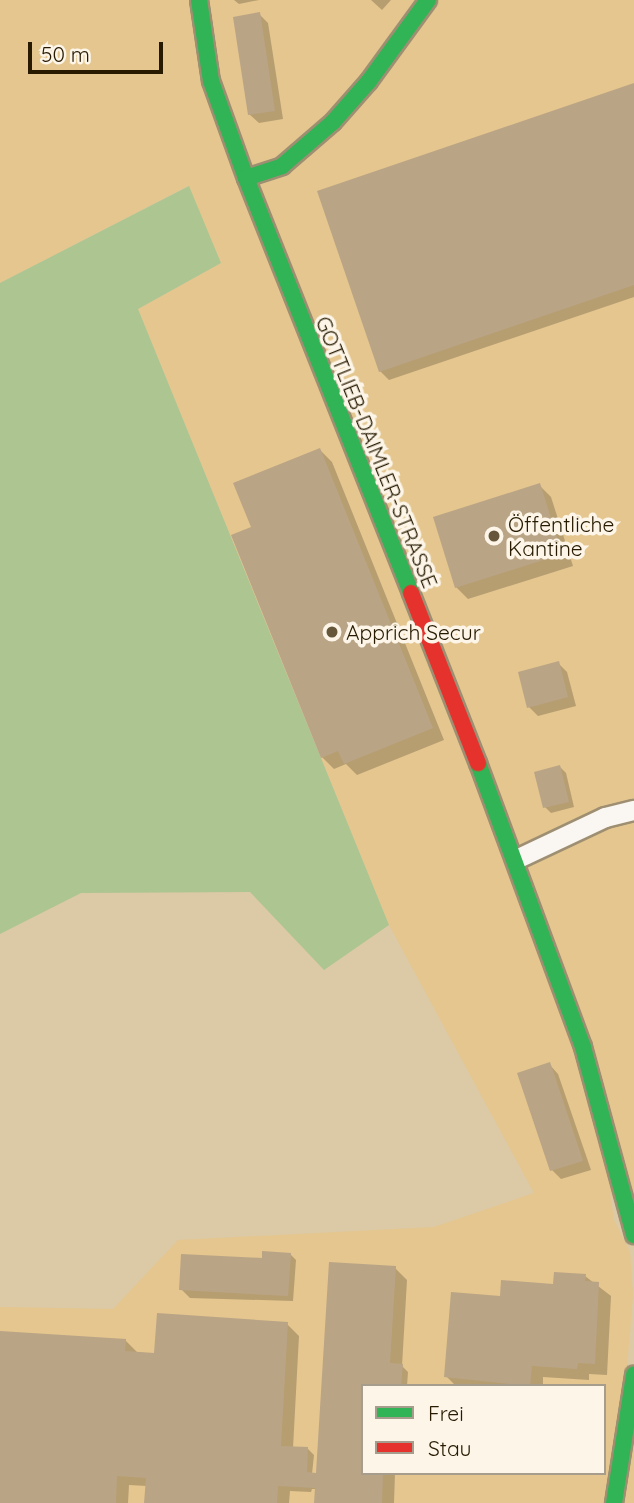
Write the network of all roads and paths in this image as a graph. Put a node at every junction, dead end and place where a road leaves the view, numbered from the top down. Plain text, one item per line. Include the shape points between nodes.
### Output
1 (199, 0) edge
2 (428, 0) edge
3 (246, 178) junction
4 (634, 810) edge
5 (516, 859) junction
6 (634, 1235) edge
7 (634, 1375) edge
8 (614, 1503) edge

1 - 3 street, GOTTLIEB-DAIMLER-STRASSE via 211,81
2 - 3 street via 333,122 282,166
3 - 5 street, GOTTLIEB-DAIMLER-STRASSE
4 - 5 street via 605,817
5 - 6 street, GOTTLIEB-DAIMLER-STRASSE via 583,1047
7 - 8 street

